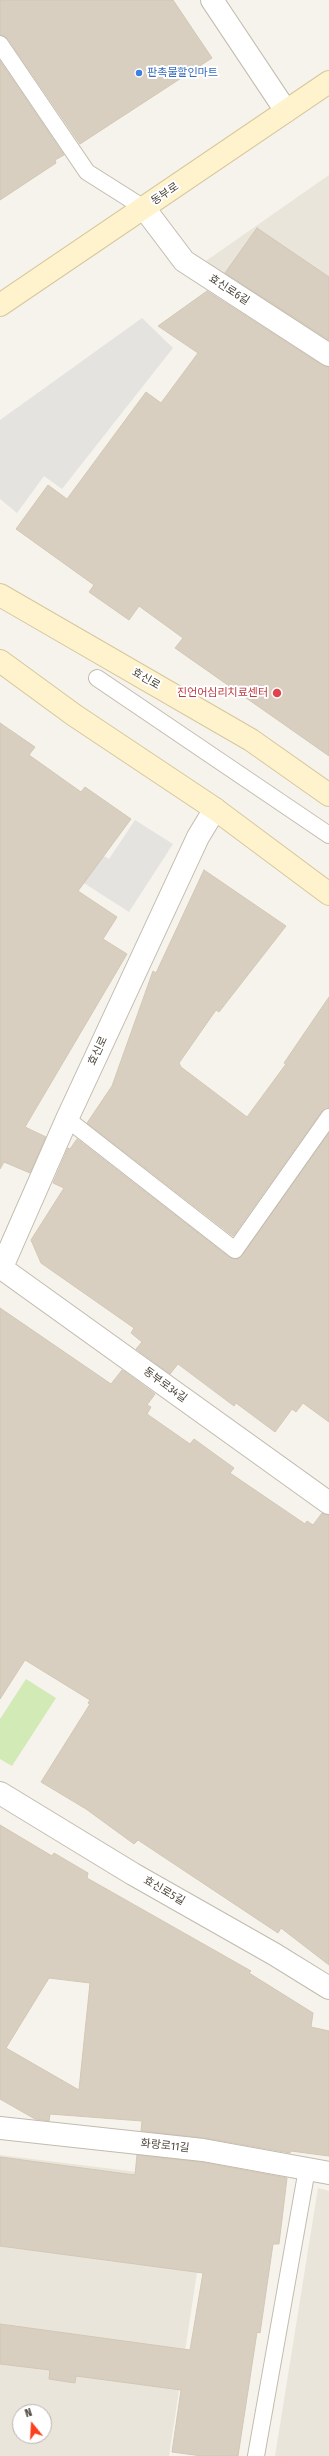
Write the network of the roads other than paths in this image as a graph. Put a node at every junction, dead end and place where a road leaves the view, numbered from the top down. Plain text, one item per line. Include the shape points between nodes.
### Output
1 (212, 0) edge
2 (0, 44) edge
3 (329, 82) edge
4 (286, 111) junction
5 (144, 208) junction
6 (0, 304) edge
7 (329, 355) edge
8 (0, 594) edge
9 (0, 661) edge
10 (97, 678) dead end
11 (329, 796) edge
12 (215, 809) junction
13 (329, 835) edge
14 (329, 894) edge
15 (329, 1117) edge
16 (67, 1119) junction
17 (1, 1267) edge
18 (329, 1503) edge
19 (0, 1792) edge
20 (329, 1988) edge
21 (0, 2128) edge
22 (307, 2169) junction
23 (329, 2173) edge
24 (256, 2456) edge

1 - 4 street
2 - 5 lane via 87,172
3 - 4 main road, 동부로
4 - 5 main road, 동부로
5 - 6 main road, 동부로
5 - 7 street, 효신로6길 via 184,261
8 - 11 main road, 효신로 via 251,740
9 - 12 main road via 74,715
10 - 13 lane
12 - 14 main road
12 - 16 street, 효신로 via 198,837
15 - 16 lane via 235,1250
16 - 17 street, 효신로
17 - 18 street, 동부로34길
19 - 20 street, 효신로5길 via 133,1874
21 - 22 street, 화랑로11길 via 203,2150
22 - 23 street, 화랑로11길
22 - 24 lane

